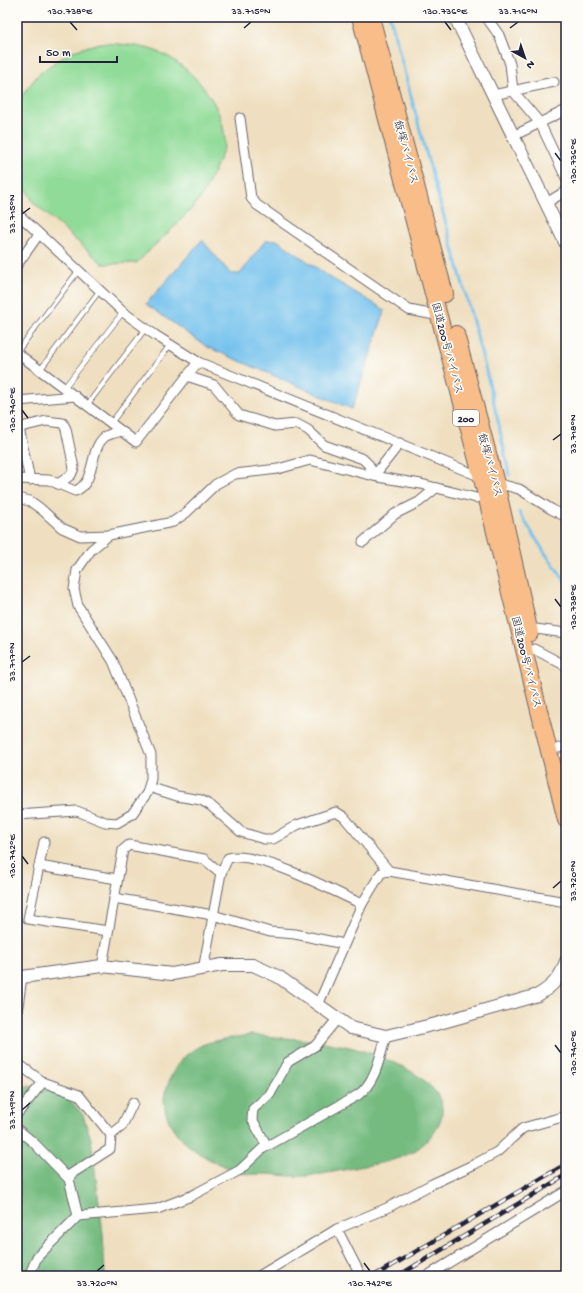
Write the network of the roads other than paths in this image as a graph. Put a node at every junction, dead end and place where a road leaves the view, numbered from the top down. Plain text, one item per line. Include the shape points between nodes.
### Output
1 (360, 17) edge
2 (371, 17) edge
3 (455, 17) edge
4 (486, 17) edge
5 (554, 82) dead end
6 (513, 91) junction
7 (493, 95) junction
8 (566, 110) edge
9 (240, 118) dead end
10 (540, 123) junction
11 (513, 136) junction
12 (566, 178) edge
13 (566, 191) edge
14 (546, 203) junction
15 (17, 214) edge
16 (39, 234) junction
17 (566, 244) edge
18 (17, 265) edge
19 (79, 270) junction
20 (100, 290) junction
21 (123, 312) junction
22 (440, 316) junction
23 (146, 328) junction
24 (170, 345) junction
25 (17, 352) edge
26 (198, 362) junction
27 (40, 370) junction
28 (187, 376) junction
29 (64, 388) junction
30 (75, 396) junction
31 (17, 401) edge
32 (87, 405) junction
33 (111, 423) junction
34 (18, 428) edge
35 (121, 431) junction
36 (400, 443) junction
37 (481, 475) junction
38 (374, 476) junction
39 (17, 479) edge
40 (30, 480) junction
41 (496, 482) junction
42 (58, 484) junction
43 (436, 488) junction
44 (17, 498) edge
45 (476, 498) dead end
46 (566, 517) edge
47 (109, 535) junction
48 (363, 542) dead end
49 (528, 628) junction
50 (566, 633) edge
51 (534, 649) junction
52 (566, 666) edge
53 (562, 747) edge
54 (566, 775) edge
55 (149, 788) junction
56 (17, 815) edge
57 (566, 820) edge
58 (44, 842) dead end
59 (39, 866) junction
60 (389, 871) junction
61 (221, 872) junction
62 (118, 879) junction
63 (114, 898) junction
64 (566, 902) edge
65 (362, 904) junction
66 (213, 915) junction
67 (108, 931) junction
68 (344, 944) junction
69 (566, 961) edge
70 (102, 966) junction
71 (203, 970) junction
72 (19, 976) edge
73 (563, 978) edge
74 (318, 1005) junction
75 (17, 1013) edge
76 (338, 1018) junction
77 (386, 1036) junction
78 (17, 1063) edge
79 (43, 1082) junction
80 (133, 1103) dead end
81 (17, 1114) edge
82 (566, 1116) edge
83 (17, 1128) edge
84 (111, 1135) junction
85 (267, 1146) junction
86 (70, 1179) junction
87 (566, 1191) edge
88 (78, 1216) junction
89 (338, 1229) junction
90 (29, 1276) edge
91 (259, 1276) edge
92 (358, 1276) edge
93 (427, 1276) edge

1 - 22 highway, 国道200号バイパス / 200
2 - 41 highway, 飯塚バイパス / 200
3 - 7 street
4 - 6 street via 499,35 510,64
5 - 6 street
6 - 7 street
6 - 10 street
7 - 11 street
8 - 10 street
9 - 22 street via 251,198 257,205 409,310
10 - 11 street
10 - 12 street
11 - 14 street
13 - 14 street
14 - 17 street
15 - 16 street
16 - 18 street
16 - 19 street
19 - 20 street
19 - 25 lane
20 - 21 street
20 - 27 lane
21 - 23 street
21 - 29 lane
22 - 37 highway, 国道200号バイパス / 200
23 - 24 street
23 - 32 lane
24 - 26 street
24 - 33 lane
25 - 27 street
26 - 28 street
26 - 36 street
27 - 29 street
28 - 35 street via 136,442
28 - 38 street via 214,385 240,415 275,426 297,424 308,430 324,445 363,459
29 - 30 street
30 - 31 street
30 - 32 street
32 - 33 street
33 - 35 street
34 - 40 street
34 - 42 street via 46,421 63,423 74,468 71,475
35 - 42 street via 106,437 100,443 86,483 81,489 75,491
36 - 37 street
36 - 38 street
37 - 41 street
37 - 57 highway, 国道200号バイパス / 200
38 - 43 street
38 - 47 street via 310,460 278,469 235,474 216,484 173,522
39 - 40 street
40 - 42 street via 48,480
41 - 46 street via 519,489
41 - 49 highway, 飯塚バイパス / 200
43 - 45 street
43 - 48 street via 419,502 395,514
44 - 47 street via 30,501 62,528 80,536
47 - 55 street via 90,550 76,570 74,588 78,606 113,661 151,755
49 - 50 street
49 - 51 highway, 飯塚バイパス / 200
51 - 52 street
51 - 53 highway, 飯塚バイパス / 200
53 - 54 highway, 飯塚バイパス / 200
55 - 56 street via 132,814 117,823 105,822 77,811
55 - 60 street via 201,800 241,832 264,839 273,839 297,826 336,812 344,817
58 - 59 street
59 - 62 street
59 - 67 street via 28,919
60 - 64 street
60 - 65 street via 381,873
61 - 62 street via 204,859 129,845 123,850
61 - 65 street via 228,858 235,856 268,863
61 - 66 street
62 - 63 street
63 - 66 street
63 - 67 street
65 - 68 street
66 - 68 street via 270,932 295,934
66 - 71 street
67 - 70 street
68 - 74 street
69 - 73 street
70 - 71 street via 172,974
70 - 72 street
71 - 74 street via 222,965 253,964 279,976
72 - 75 street
73 - 77 street via 538,995
74 - 76 street
76 - 77 street via 351,1028
76 - 85 street via 315,1046 288,1062 270,1094 253,1109 252,1119
77 - 85 street via 374,1075 366,1088
78 - 79 street
79 - 81 street
79 - 84 street via 79,1095
80 - 84 street via 122,1126
82 - 89 street via 523,1128 497,1152 387,1208
83 - 86 street
84 - 86 street via 110,1149 71,1174
85 - 88 street via 240,1170 191,1196 157,1209
86 - 88 street
87 - 93 street
88 - 90 street via 37,1257
89 - 91 street
89 - 92 street via 360,1274

